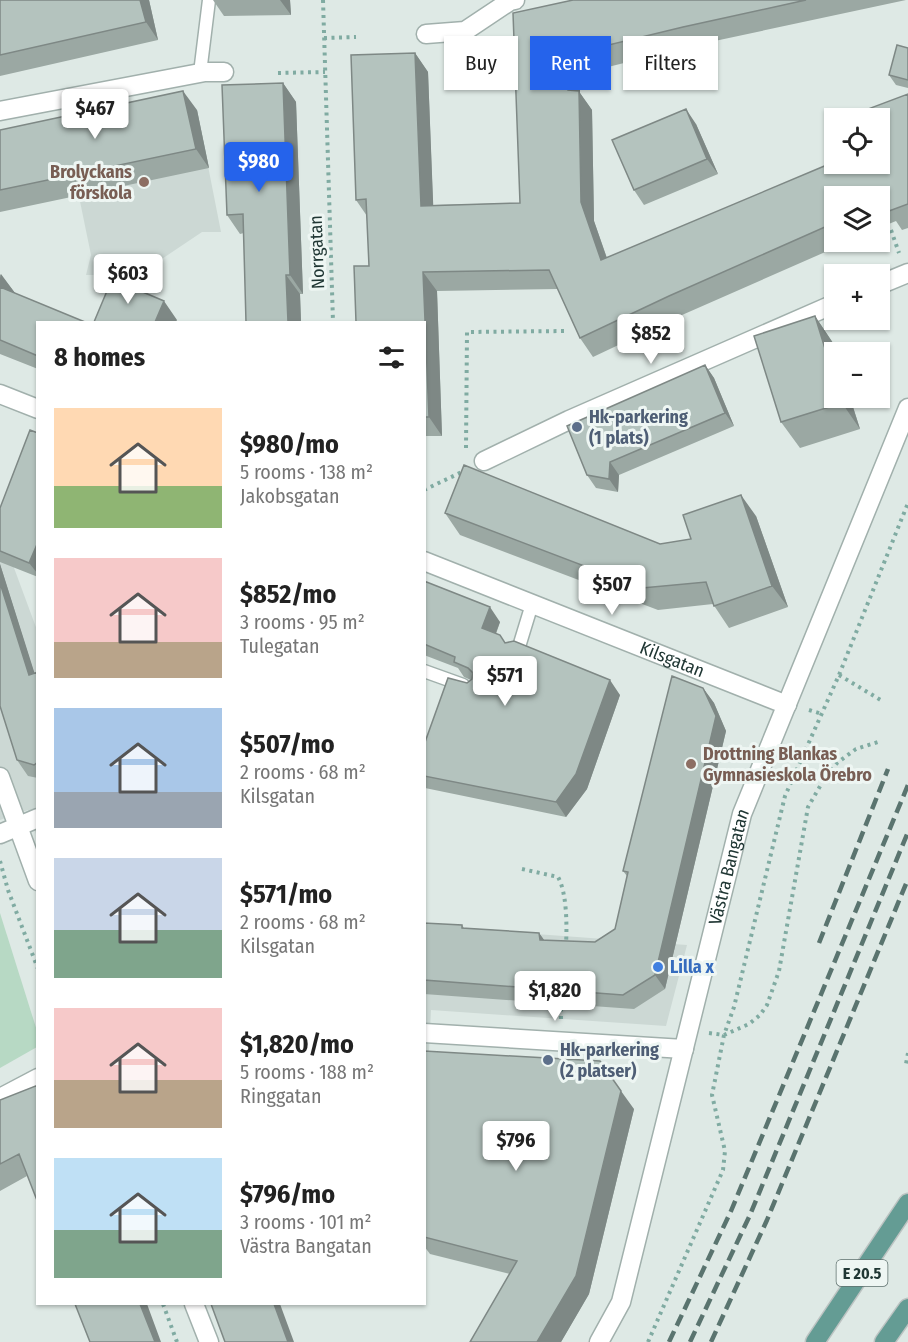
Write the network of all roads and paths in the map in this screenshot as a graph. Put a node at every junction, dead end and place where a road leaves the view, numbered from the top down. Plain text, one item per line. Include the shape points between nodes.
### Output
1 (209, 0) edge
2 (323, 0) edge
3 (516, 0) edge
4 (426, 34) dead end
5 (356, 37) dead end
6 (324, 38) junction
7 (224, 72) dead end
8 (325, 72) junction
9 (201, 73) junction
10 (278, 73) dead end
11 (0, 111) edge
12 (908, 273) edge
13 (890, 280) edge
14 (824, 308) edge
15 (333, 321) edge
16 (567, 331) edge
17 (0, 394) edge
18 (36, 407) edge
19 (908, 408) edge
20 (484, 461) joint
21 (466, 470) junction
22 (426, 489) edge
23 (908, 503) edge
24 (426, 562) edge
25 (532, 604) junction
26 (518, 650) edge
27 (426, 672) edge
28 (839, 675) junction
29 (475, 690) edge
30 (884, 702) dead end
31 (787, 705) junction
32 (881, 741) dead end
33 (0, 777) edge
34 (36, 819) edge
35 (17, 825) junction
36 (0, 834) edge
37 (0, 861) edge
38 (522, 869) dead end
39 (36, 876) edge
40 (576, 946) edge
41 (36, 964) edge
42 (426, 1033) edge
43 (724, 1035) junction
44 (684, 1049) junction
45 (908, 1053) edge
46 (908, 1067) edge
47 (36, 1079) edge
48 (0, 1098) edge
49 (908, 1203) edge
50 (163, 1305) edge
51 (194, 1305) edge
52 (908, 1308) edge
53 (177, 1342) edge
54 (209, 1342) edge
55 (599, 1342) edge
56 (648, 1342) edge
57 (815, 1342) edge
58 (884, 1342) edge

1 - 9 lane
2 - 6 path, Norrgatan
3 - 4 street via 465,31
5 - 6 path
6 - 8 path, Norrgatan
7 - 9 street
8 - 10 path
8 - 15 path, Norrgatan
9 - 11 street
12 - 13 street
14 - 20 street
16 - 21 path via 467,332
17 - 18 street
19 - 31 street, Västra Bangatan
20 - 21 path
21 - 22 path
23 - 28 path
24 - 25 street, Kilsgatan
25 - 26 lane
25 - 31 street, Kilsgatan
27 - 29 lane via 449,686
28 - 30 path
28 - 43 path via 785,796
31 - 44 street, Västra Bangatan via 742,814
32 - 43 path via 856,749 837,764 817,790 808,807 779,971 767,1005 749,1024
33 - 35 street
34 - 35 street
35 - 36 street
35 - 39 street
37 - 41 path
38 - 40 path via 558,877 566,946
42 - 44 street
43 - 56 path via 712,1095 725,1151 723,1170
44 - 55 street, Västra Bangatan via 621,1302
45 - 46 path
47 - 48 street
49 - 57 main road, E 20.5
50 - 53 path
51 - 54 street
52 - 58 main road

